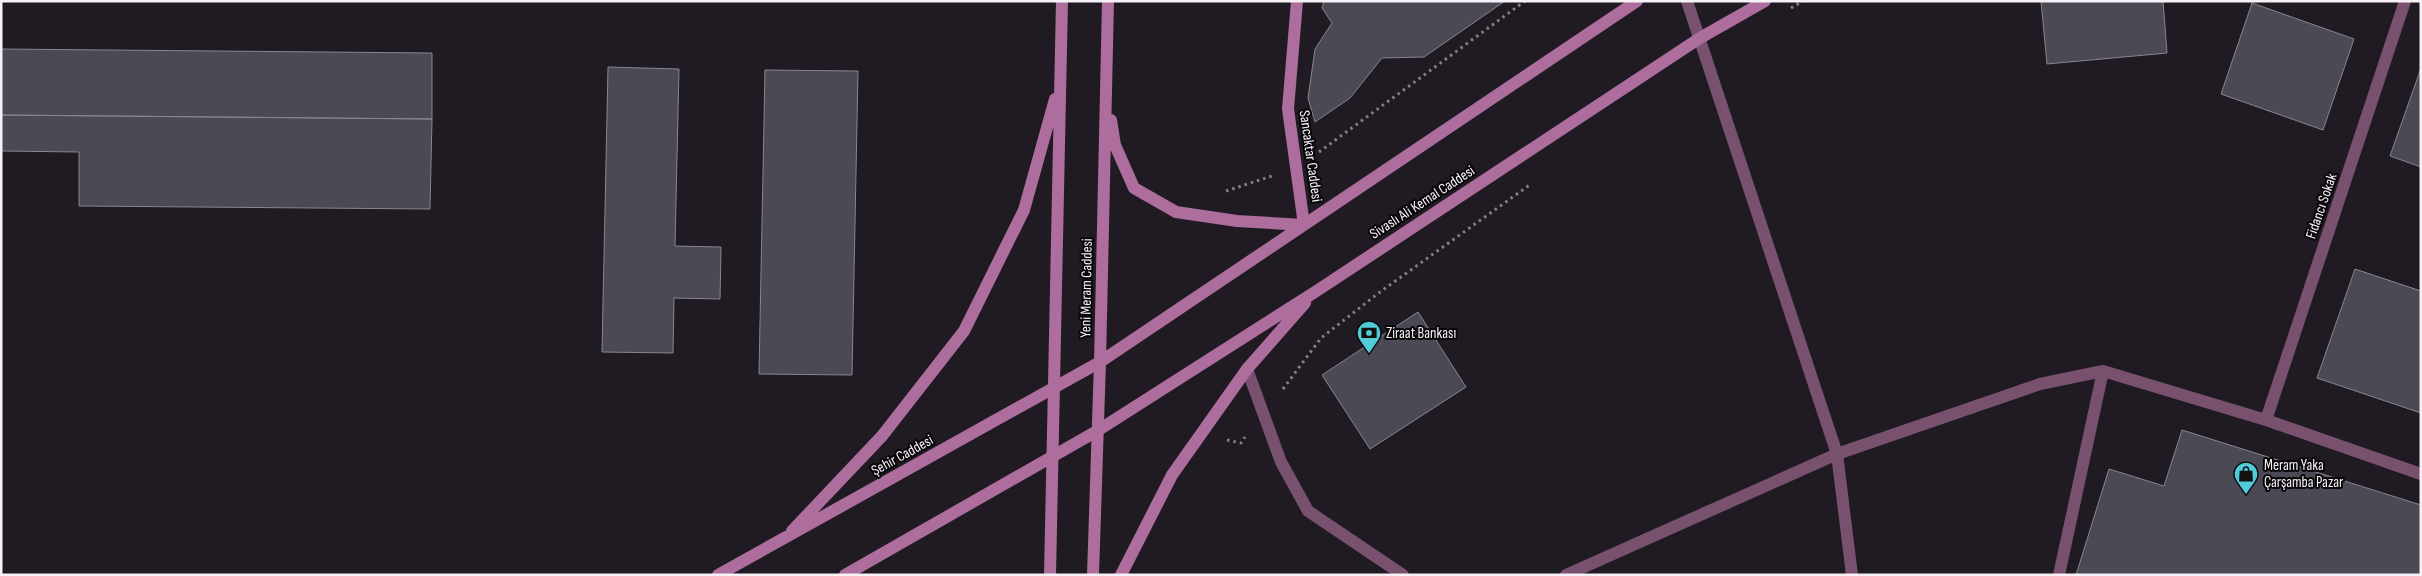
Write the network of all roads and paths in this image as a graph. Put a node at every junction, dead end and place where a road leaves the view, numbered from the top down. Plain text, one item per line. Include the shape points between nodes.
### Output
1 (1062, 1) edge
2 (1108, 1) edge
3 (1297, 1) edge
4 (1524, 1) edge
5 (1637, 1) edge
6 (1687, 1) edge
7 (1765, 1) edge
8 (1803, 1) edge
9 (2405, 1) edge
10 (1786, 11) dead end
11 (1700, 38) junction
12 (1060, 82) junction
13 (1106, 87) junction
14 (1296, 168) junction
15 (1539, 178) dead end
16 (1224, 192) dead end
17 (1304, 225) junction
18 (1315, 292) junction
19 (1100, 362) junction
20 (1247, 369) junction
21 (2103, 371) junction
22 (1055, 388) junction
23 (1263, 414) junction
24 (2266, 420) junction
25 (1096, 431) junction
26 (1200, 435) junction
27 (1837, 454) junction
28 (1054, 455) junction
29 (2421, 474) edge
30 (784, 540) junction
31 (718, 575) edge
32 (845, 575) edge
33 (1050, 575) edge
34 (1093, 575) edge
35 (1121, 575) edge
36 (1403, 575) edge
37 (1566, 575) edge
38 (1852, 575) edge
39 (2059, 575) edge

1 - 12 main road, Yeni Meram Caddesi
2 - 13 main road, Yeni Meram Caddesi
3 - 14 main road, Sancaktar Caddesi via 1288,109
4 - 14 path
5 - 17 main road
6 - 11 street
7 - 11 main road, Sivaslı Ali Kemal Caddesi
8 - 10 path
9 - 24 street, Fidancı Sokak
11 - 18 main road, Sivaslı Ali Kemal Caddesi
11 - 27 street
12 - 22 main road, Yeni Meram Caddesi
12 - 30 main road via 1024,210 964,330 882,436
13 - 17 main road via 1115,145 1134,188 1176,212
13 - 19 main road, Yeni Meram Caddesi
14 - 16 path
14 - 17 main road, Sancaktar Caddesi
15 - 23 path via 1321,338
17 - 19 main road
18 - 20 main road
18 - 25 main road, Sivaslı Ali Kemal Caddesi
19 - 22 main road, Şehir Caddesi
19 - 25 main road, Yeni Meram Caddesi
20 - 23 street
20 - 26 main road
21 - 24 street
21 - 27 street via 2040,384
21 - 39 street
22 - 28 main road, Yeni Meram Caddesi
22 - 30 main road, Şehir Caddesi
23 - 26 path via 1241,443
23 - 36 street via 1281,462 1308,511
24 - 29 street
25 - 28 main road
25 - 34 main road, Yeni Meram Caddesi
26 - 35 main road via 1172,475
27 - 37 street
27 - 38 street
28 - 32 main road
28 - 33 main road, Yeni Meram Caddesi
30 - 31 main road, Şehir Caddesi

